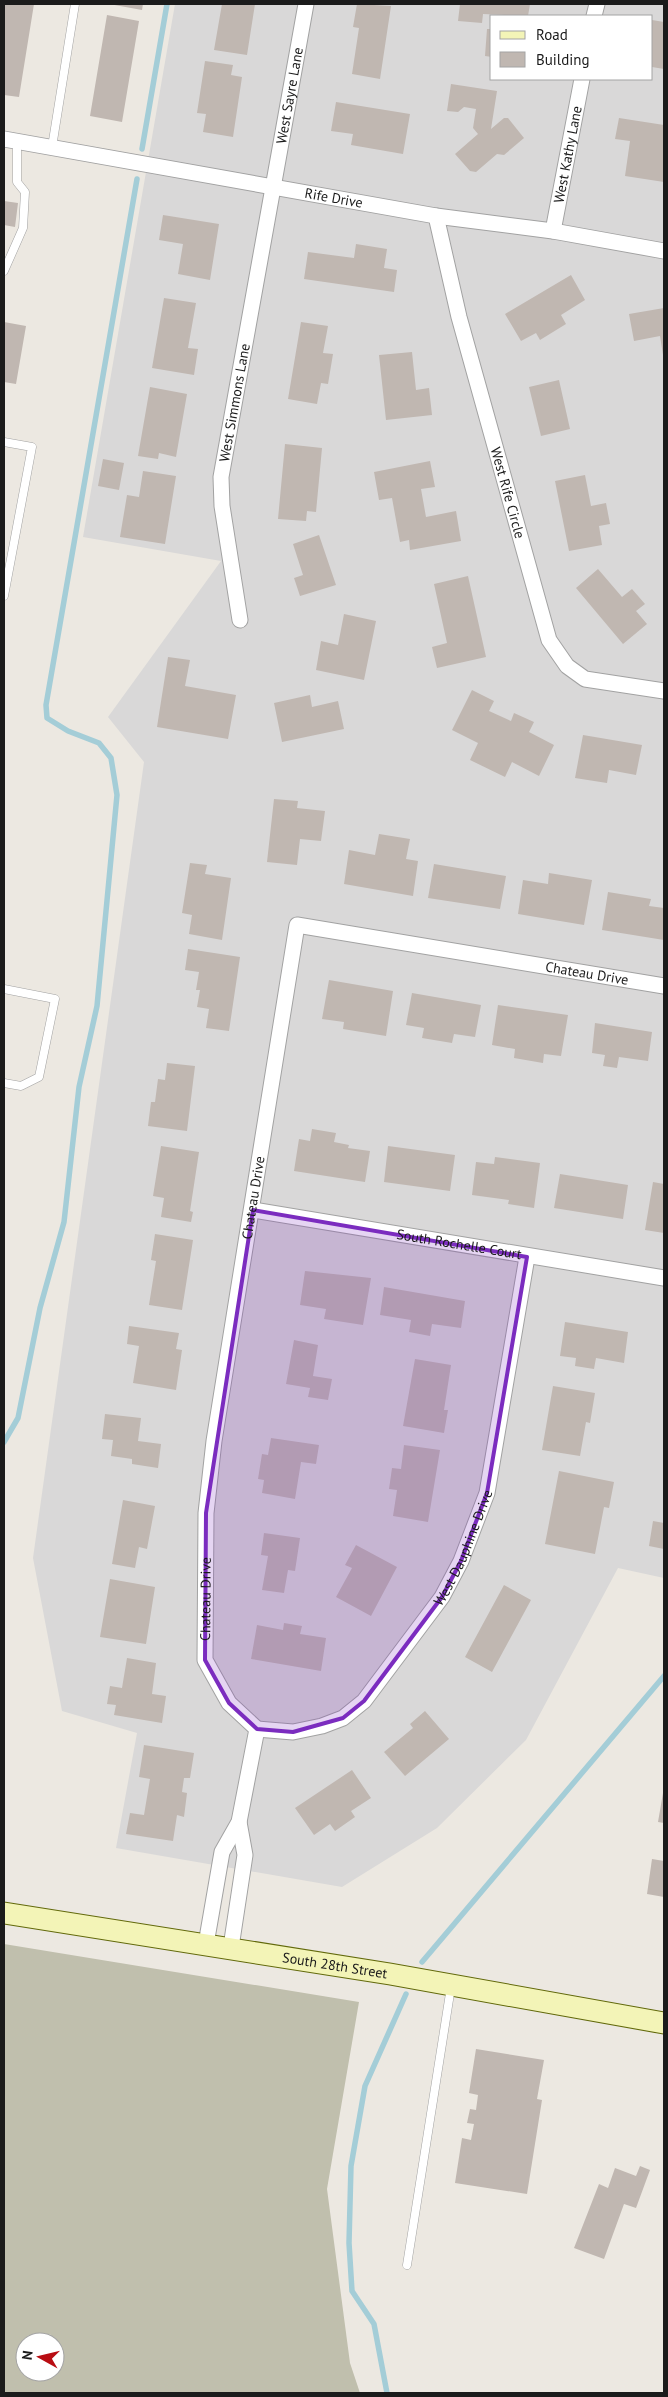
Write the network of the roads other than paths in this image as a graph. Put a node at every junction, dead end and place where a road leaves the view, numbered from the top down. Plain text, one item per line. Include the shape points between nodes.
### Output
1 (76, 4) edge
2 (306, 4) edge
3 (582, 80) edge
4 (10, 140) edge
5 (52, 148) junction
6 (274, 187) junction
7 (436, 216) junction
8 (553, 231) junction
9 (664, 251) edge
10 (4, 271) edge
11 (4, 442) edge
12 (4, 596) edge
13 (240, 620) dead end
14 (664, 691) edge
15 (664, 986) edge
16 (4, 989) edge
17 (4, 1083) edge
18 (253, 1210) junction
19 (527, 1257) junction
20 (664, 1278) edge
21 (257, 1729) junction
22 (239, 1822) junction
23 (4, 1913) edge
24 (206, 1944) junction
25 (231, 1947) junction
26 (451, 1985) junction
27 (664, 2023) edge
28 (407, 2265) dead end

1 - 5 lane
2 - 6 street, West Sayre Lane
3 - 8 street, West Kathy Lane
4 - 5 street, Rife Drive
4 - 10 lane via 17,182 26,192 23,228
5 - 6 street, Rife Drive
6 - 7 street, Rife Drive
6 - 13 street, West Simmons Lane via 221,478 222,506
7 - 8 street, Rife Drive
7 - 14 street, West Rife Circle via 459,317 549,640 567,666 585,679
8 - 9 street, Rife Drive
11 - 12 lane via 32,447
15 - 18 street, Chateau Drive via 297,924
16 - 17 lane via 55,998 39,1077 21,1086
18 - 19 street, South Rochelle Court
18 - 21 street, Chateau Drive via 214,1441 206,1512 204,1576 205,1660 229,1702
19 - 20 street, South Rochelle Court
19 - 21 street, West Dauphine Drive via 487,1493 472,1536 442,1597 364,1702 343,1718 292,1732
21 - 22 street
22 - 24 street via 222,1852
22 - 25 street via 244,1855
23 - 24 street, South 28th Street
24 - 25 street, South 28th Street
25 - 26 street, South 28th Street
26 - 27 street, South 28th Street
26 - 28 lane

